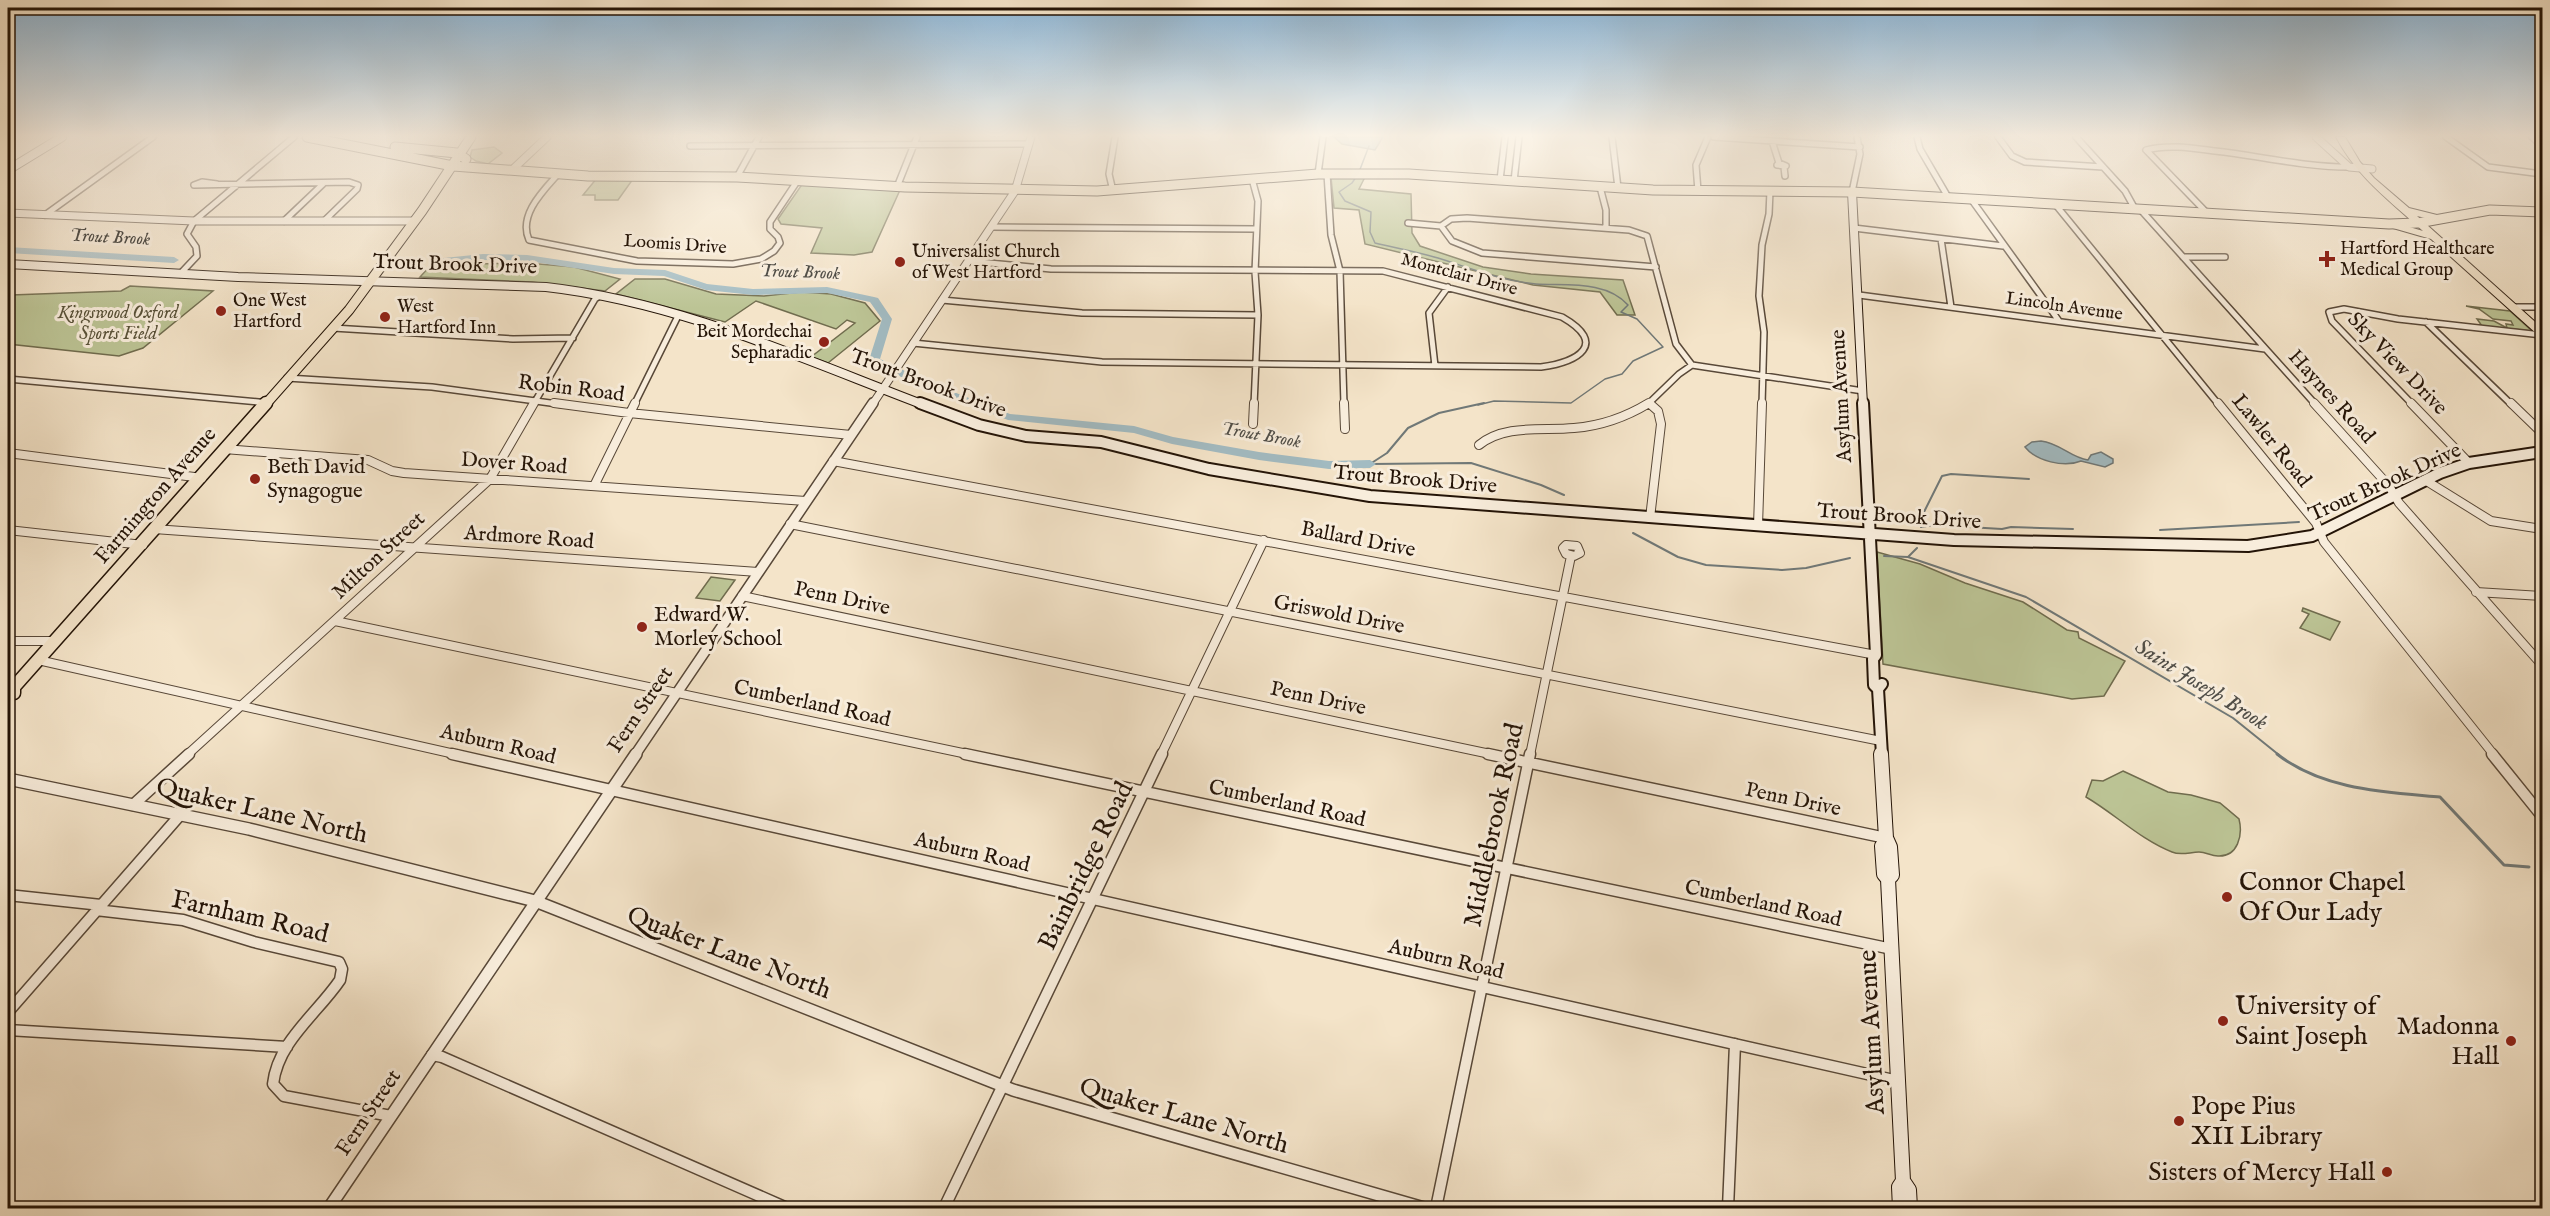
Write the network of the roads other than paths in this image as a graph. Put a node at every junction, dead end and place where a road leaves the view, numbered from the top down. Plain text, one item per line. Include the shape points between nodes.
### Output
1 (74, 194) edge
2 (225, 194) edge
3 (313, 194) edge
4 (350, 194) edge
5 (433, 194) edge
6 (541, 194) edge
7 (789, 194) edge
8 (1014, 194) edge
9 (1256, 194) edge
10 (1325, 194) edge
11 (1602, 194) edge
12 (1770, 194) edge
13 (1852, 194) edge
14 (1886, 194) edge
15 (1946, 194) edge
16 (2126, 194) edge
17 (2189, 194) edge
18 (2383, 194) edge
19 (2390, 194) edge
20 (1948, 197) junction
21 (2192, 197) junction
22 (1971, 199) junction
23 (2394, 200) junction
24 (2055, 204) junction
25 (2137, 209) junction
26 (2405, 210) junction
27 (2187, 212) junction
28 (2542, 212) edge
29 (8, 213) edge
30 (2207, 213) junction
31 (45, 215) junction
32 (2438, 218) junction
33 (194, 221) junction
34 (284, 221) junction
35 (324, 221) junction
36 (414, 221) junction
37 (1408, 223) dead end
38 (2418, 223) junction
39 (2389, 224) junction
40 (1441, 226) junction
41 (992, 227) junction
42 (1606, 228) junction
43 (1854, 228) junction
44 (1257, 229) junction
45 (2433, 237) junction
46 (1941, 239) junction
47 (2003, 246) junction
48 (2183, 257) junction
49 (2225, 257) dead end
50 (969, 261) junction
51 (8, 264) edge
52 (1656, 267) junction
53 (1255, 270) junction
54 (1340, 271) junction
55 (180, 274) junction
56 (372, 280) junction
57 (1449, 287) junction
58 (601, 295) junction
59 (1859, 295) junction
60 (942, 300) junction
61 (1951, 307) junction
62 (2513, 307) junction
63 (2542, 307) edge
64 (679, 314) junction
65 (1258, 315) junction
66 (2058, 321) junction
67 (2426, 322) junction
68 (333, 328) junction
69 (2542, 334) edge
70 (2164, 336) junction
71 (573, 338) junction
72 (913, 343) junction
73 (2265, 349) junction
74 (1256, 364) junction
75 (1343, 364) junction
76 (1692, 365) junction
77 (1435, 366) junction
78 (1763, 376) junction
79 (289, 378) junction
80 (8, 379) edge
81 (882, 388) junction
82 (1863, 391) junction
83 (536, 402) junction
84 (267, 403) junction
85 (1649, 403) junction
86 (629, 413) junction
87 (1253, 424) dead end
88 (1345, 429) dead end
89 (2542, 433) edge
90 (851, 435) junction
91 (1479, 445) dead end
92 (227, 449) junction
93 (2542, 452) edge
94 (8, 453) edge
95 (833, 461) junction
96 (2469, 463) junction
97 (201, 478) junction
98 (490, 479) junction
99 (2425, 480) junction
100 (594, 486) junction
101 (2395, 496) junction
102 (806, 501) junction
103 (1650, 518) junction
104 (790, 524) junction
105 (1758, 526) junction
106 (157, 528) junction
107 (8, 530) edge
108 (2542, 530) edge
109 (2320, 532) junction
110 (1870, 534) junction
111 (1264, 540) junction
112 (143, 545) junction
113 (416, 546) junction
114 (1571, 556) dead end
115 (758, 572) junction
116 (2476, 592) junction
117 (742, 596) junction
118 (2542, 596) edge
119 (1564, 597) junction
120 (1230, 612) junction
121 (335, 621) junction
122 (8, 641) edge
123 (58, 641) junction
124 (1876, 655) junction
125 (42, 660) junction
126 (2542, 665) edge
127 (1548, 674) junction
128 (1193, 691) junction
129 (675, 694) junction
130 (10, 696) edge
131 (241, 705) junction
132 (1881, 741) junction
133 (1528, 762) junction
134 (8, 779) edge
135 (611, 789) junction
136 (1144, 793) junction
137 (133, 805) junction
138 (182, 814) junction
139 (2542, 816) edge
140 (1886, 839) junction
141 (1507, 868) junction
142 (8, 895) edge
143 (1093, 899) junction
144 (535, 901) junction
145 (99, 907) junction
146 (1892, 949) junction
147 (1481, 987) junction
148 (8, 1012) edge
149 (8, 1030) edge
150 (1735, 1044) junction
151 (287, 1047) junction
152 (432, 1055) junction
153 (1898, 1081) junction
154 (1003, 1085) junction
155 (391, 1116) junction
156 (1903, 1181) junction
157 (329, 1209) edge
158 (787, 1209) edge
159 (944, 1209) edge
160 (1424, 1209) edge
161 (1436, 1209) edge
162 (1728, 1209) edge
163 (1900, 1209) edge
164 (1910, 1209) edge

1 - 31 street
2 - 33 street
3 - 34 street
4 - 35 street
5 - 36 main road, Farmington Avenue
6 - 7 street, Loomis Drive via 532,205 526,233 529,240 637,261 675,263 740,263 768,256 780,243 770,222
8 - 41 street, Fern Street
9 - 44 street
10 - 54 street
11 - 42 street
12 - 78 street via 1759,296 1764,332
13 - 43 main road, Asylum Avenue
14 - 20 main road
15 - 20 street
16 - 25 street, Haynes Road
17 - 21 street
18 - 23 highway
19 - 23 highway
20 - 22 main road
21 - 27 street
21 - 30 street
22 - 24 main road
22 - 47 street
23 - 26 highway
24 - 25 main road
24 - 70 street, Lawler Road
25 - 27 main road
25 - 48 street, Haynes Road
26 - 32 highway
26 - 38 highway
26 - 39 highway via 2402,220
27 - 30 main road
28 - 32 main road via 2494,210
29 - 31 street
30 - 39 main road
31 - 33 street
32 - 38 main road
32 - 45 highway via 2432,225
33 - 34 street
33 - 55 street via 187,234 197,256
34 - 35 street
35 - 36 street
36 - 56 main road, Farmington Avenue
37 - 40 street
38 - 39 main road
38 - 45 highway
39 - 45 highway
40 - 42 street via 1451,219 1467,218
40 - 52 street via 1455,244 1482,253
41 - 44 street
41 - 50 street, Fern Street
42 - 52 street via 1647,236
43 - 46 street
43 - 59 main road, Asylum Avenue
44 - 53 street
45 - 62 highway
46 - 47 street
46 - 61 street
47 - 66 street
48 - 49 street
48 - 73 street, Haynes Road
50 - 53 street, Montclair Drive via 1051,268
50 - 60 street, Fern Street
51 - 55 main road, Trout Brook Drive
52 - 76 street via 1676,344
53 - 54 street, Montclair Drive
53 - 65 street
54 - 57 street, Montclair Drive via 1383,271
54 - 75 street
55 - 56 main road, Trout Brook Drive
56 - 58 main road, Trout Brook Drive via 546,287
56 - 68 main road, Farmington Avenue
57 - 77 street via 1430,313
57 - 77 street, Montclair Drive via 1562,317 1581,329 1587,345 1577,358 1557,365
58 - 64 main road, Trout Brook Drive
58 - 71 street, Milton Street
59 - 61 street, Lincoln Avenue
59 - 82 main road, Asylum Avenue
60 - 65 street via 1082,313
60 - 72 street, Fern Street
61 - 66 street, Lincoln Avenue
62 - 63 street
62 - 69 highway
64 - 81 main road, Trout Brook Drive
64 - 86 street
65 - 74 street
66 - 70 street, Lincoln Avenue
67 - 69 street, Sky View Drive
67 - 89 street
67 - 96 street, Sky View Drive via 2344,309 2329,314
68 - 71 street via 513,339
68 - 79 main road, Farmington Avenue
70 - 73 street, Lincoln Avenue
70 - 109 street, Lawler Road
71 - 83 street, Milton Street
72 - 74 street, Montclair Drive via 1102,363
72 - 81 street, Fern Street
73 - 101 street, Haynes Road
74 - 75 street, Montclair Drive
74 - 87 street
75 - 77 street, Montclair Drive
75 - 88 street
76 - 78 street
76 - 85 street
78 - 82 street
78 - 105 street
79 - 83 street, Robin Road via 432,387
79 - 84 main road, Farmington Avenue
80 - 84 street
81 - 90 street, Fern Street
81 - 103 main road, Trout Brook Drive via 1000,431 1101,442 1180,463 1307,487 1370,496
82 - 110 main road, Asylum Avenue
83 - 86 street, Robin Road
83 - 98 street, Milton Street
84 - 92 main road, Farmington Avenue
85 - 91 street via 1594,427 1501,432
85 - 103 street via 1658,411 1661,424
86 - 90 street, Robin Road
86 - 100 street
90 - 95 street, Fern Street
92 - 97 main road, Farmington Avenue
92 - 98 street, Dover Road via 368,460 392,472
93 - 96 main road, Trout Brook Drive
94 - 97 street
95 - 102 street, Fern Street
95 - 111 street, Ballard Drive
96 - 99 main road, Trout Brook Drive
97 - 106 main road, Farmington Avenue
98 - 100 street, Dover Road
98 - 113 street, Milton Street
99 - 101 main road, Trout Brook Drive
99 - 108 street via 2491,521
100 - 102 street, Dover Road
101 - 109 main road, Trout Brook Drive
101 - 116 street, Haynes Road
102 - 104 street, Fern Street
103 - 105 main road, Trout Brook Drive
104 - 115 street, Fern Street
104 - 120 street, Griswold Drive
105 - 110 main road, Trout Brook Drive
106 - 112 main road, Farmington Avenue
106 - 113 street, Ardmore Road
107 - 112 street
109 - 110 main road, Trout Brook Drive via 2285,542 2248,546 1954,540
109 - 139 street, Lawler Road via 2324,542
110 - 124 main road, Asylum Avenue
111 - 119 street, Ballard Drive
111 - 120 street, Bainbridge Road
112 - 123 main road, Farmington Avenue
113 - 115 street, Ardmore Road
113 - 121 street, Milton Street
114 - 119 street, Middlebrook Road
115 - 117 street, Fern Street
116 - 118 street
116 - 126 street, Haynes Road
117 - 128 street, Penn Drive
117 - 129 street, Fern Street
119 - 124 street, Ballard Drive
119 - 127 street, Middlebrook Road
120 - 127 street, Griswold Drive
120 - 128 street, Bainbridge Road
121 - 129 street, Cumberland Road
121 - 131 street, Milton Street
122 - 123 street
123 - 125 main road, Farmington Avenue
124 - 132 main road, Asylum Avenue via 1874,685 1878,689
125 - 130 main road, Farmington Avenue
125 - 131 street, Auburn Road
127 - 132 street, Griswold Drive
127 - 133 street, Middlebrook Road
128 - 133 street, Penn Drive
128 - 136 street, Bainbridge Road
129 - 135 street, Fern Street
129 - 136 street, Cumberland Road
131 - 135 street, Auburn Road
131 - 137 street, Milton Street
132 - 140 main road, Asylum Avenue
133 - 140 street, Penn Drive
133 - 141 street, Middlebrook Road
134 - 137 street, Quaker Lane North
135 - 143 street, Auburn Road
135 - 144 street, Fern Street
136 - 141 street, Cumberland Road
136 - 143 street, Bainbridge Road
137 - 138 street, Quaker Lane North
138 - 144 street, Quaker Lane North
138 - 145 street
140 - 146 main road, Asylum Avenue via 1892,875 1888,879
141 - 146 street, Cumberland Road
141 - 147 street, Middlebrook Road
142 - 145 street
143 - 147 street, Auburn Road
143 - 154 street, Bainbridge Road
144 - 152 street, Fern Street
144 - 154 street, Quaker Lane North
145 - 148 street
145 - 151 street, Farnham Road via 183,920 339,962 342,974 336,987
146 - 153 main road, Asylum Avenue
147 - 150 street, Auburn Road
147 - 161 street, Middlebrook Road
149 - 151 street
150 - 153 street, Auburn Road
150 - 162 street
151 - 155 street, Farnham Road via 273,1079 284,1096
152 - 155 street, Fern Street
152 - 158 street
153 - 156 main road, Asylum Avenue
154 - 159 street, Bainbridge Road
154 - 160 street, Quaker Lane North
155 - 157 street, Fern Street
156 - 163 main road, Asylum Avenue via 1899,1187
156 - 164 main road, Asylum Avenue via 1909,1190

